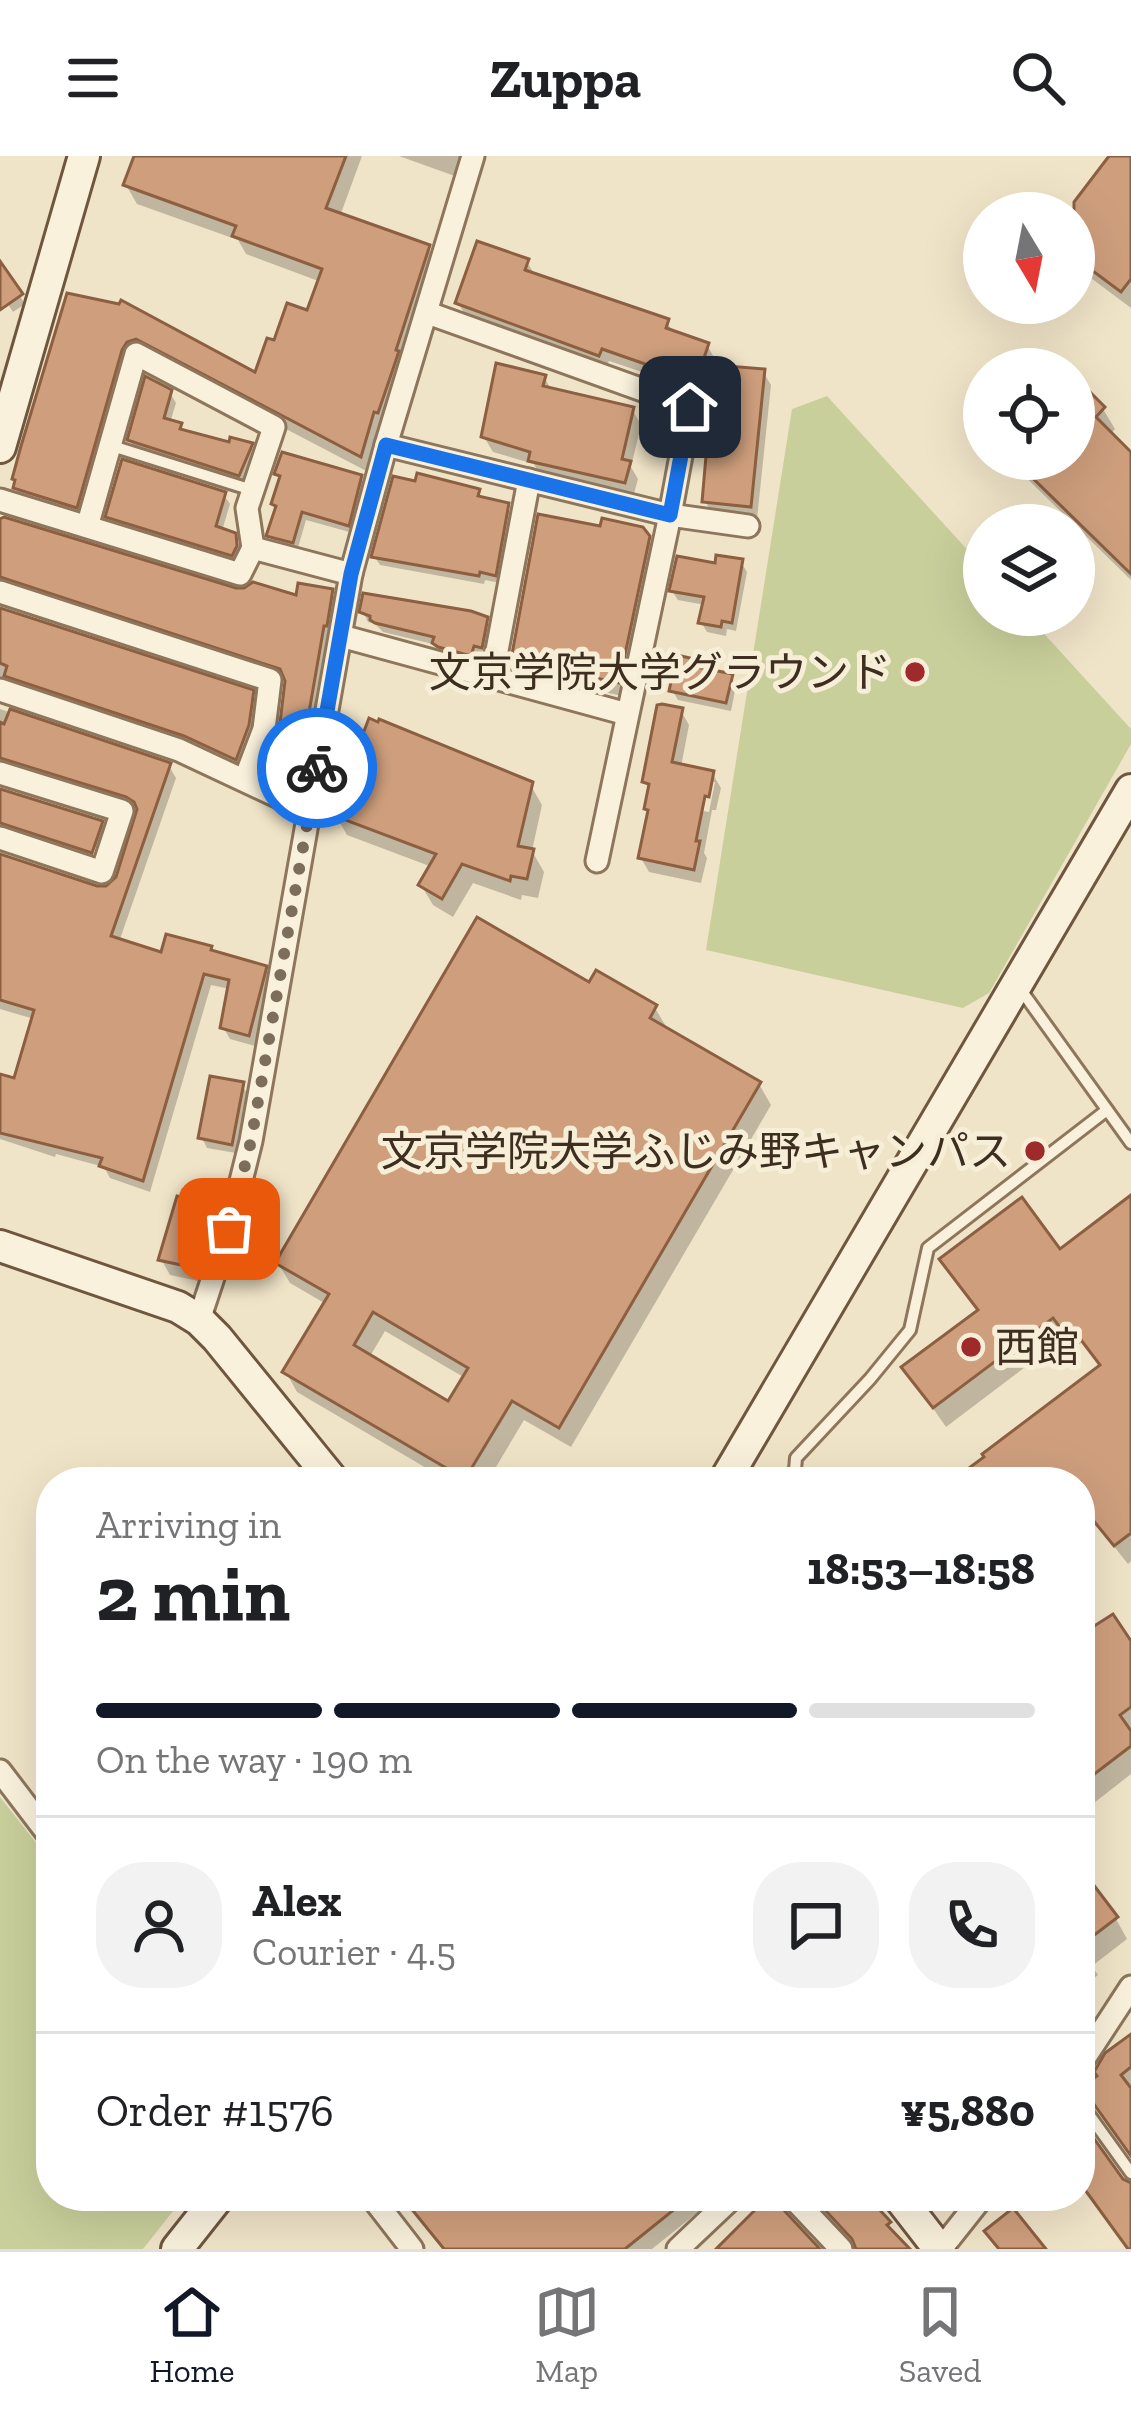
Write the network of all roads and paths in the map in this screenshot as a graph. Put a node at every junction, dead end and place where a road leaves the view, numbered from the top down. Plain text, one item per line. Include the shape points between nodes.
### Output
1 (84, 156) edge
2 (473, 156) edge
3 (428, 313) junction
4 (386, 445) junction
5 (109, 446) junction
6 (0, 447) edge
7 (530, 480) junction
8 (252, 490) junction
9 (0, 500) edge
10 (670, 515) junction
11 (748, 526) dead end
12 (87, 527) junction
13 (253, 548) junction
14 (351, 574) junction
15 (0, 592) edge
16 (341, 636) junction
17 (492, 677) junction
18 (0, 690) edge
19 (627, 714) junction
20 (0, 773) edge
21 (245, 779) junction
22 (1131, 790) edge
23 (309, 812) junction
24 (0, 838) edge
25 (597, 861) dead end
26 (1017, 984) junction
27 (1107, 1110) junction
28 (1131, 1143) edge
29 (0, 1246) edge
30 (199, 1320) junction
31 (322, 1467) edge
32 (733, 1467) edge
33 (795, 1467) edge
34 (0, 1771) edge
35 (36, 1818) edge
36 (1129, 1994) edge
37 (1095, 2043) edge
38 (1095, 2123) edge
39 (1131, 2173) edge
40 (207, 2211) edge
41 (383, 2211) edge
42 (718, 2211) edge
43 (804, 2211) edge
44 (910, 2211) edge
45 (971, 2211) edge
46 (177, 2249) edge
47 (412, 2249) edge
48 (678, 2249) edge
49 (841, 2249) edge
50 (940, 2249) edge

1 - 6 street
2 - 3 street
3 - 4 street
3 - 10 street via 690,407
4 - 7 street
4 - 14 street
5 - 8 lane
5 - 8 street via 136,354 274,427
5 - 12 street
7 - 10 street
7 - 17 street
8 - 13 street
9 - 12 street
10 - 11 street
10 - 19 street
12 - 13 street via 240,574
13 - 14 street
14 - 16 street
15 - 21 street via 270,680 264,729
16 - 17 street
16 - 23 street
17 - 19 street
18 - 21 street
19 - 25 street
20 - 24 street via 122,811 102,872
21 - 23 street
22 - 26 street
23 - 30 street via 251,1141
26 - 27 lane
26 - 32 street
27 - 28 lane
27 - 33 lane via 928,1248 910,1330
29 - 30 street
30 - 31 street
34 - 35 street
36 - 37 street
38 - 39 lane
40 - 46 street
41 - 47 street
42 - 48 street
43 - 49 street
44 - 50 street
45 - 50 street

